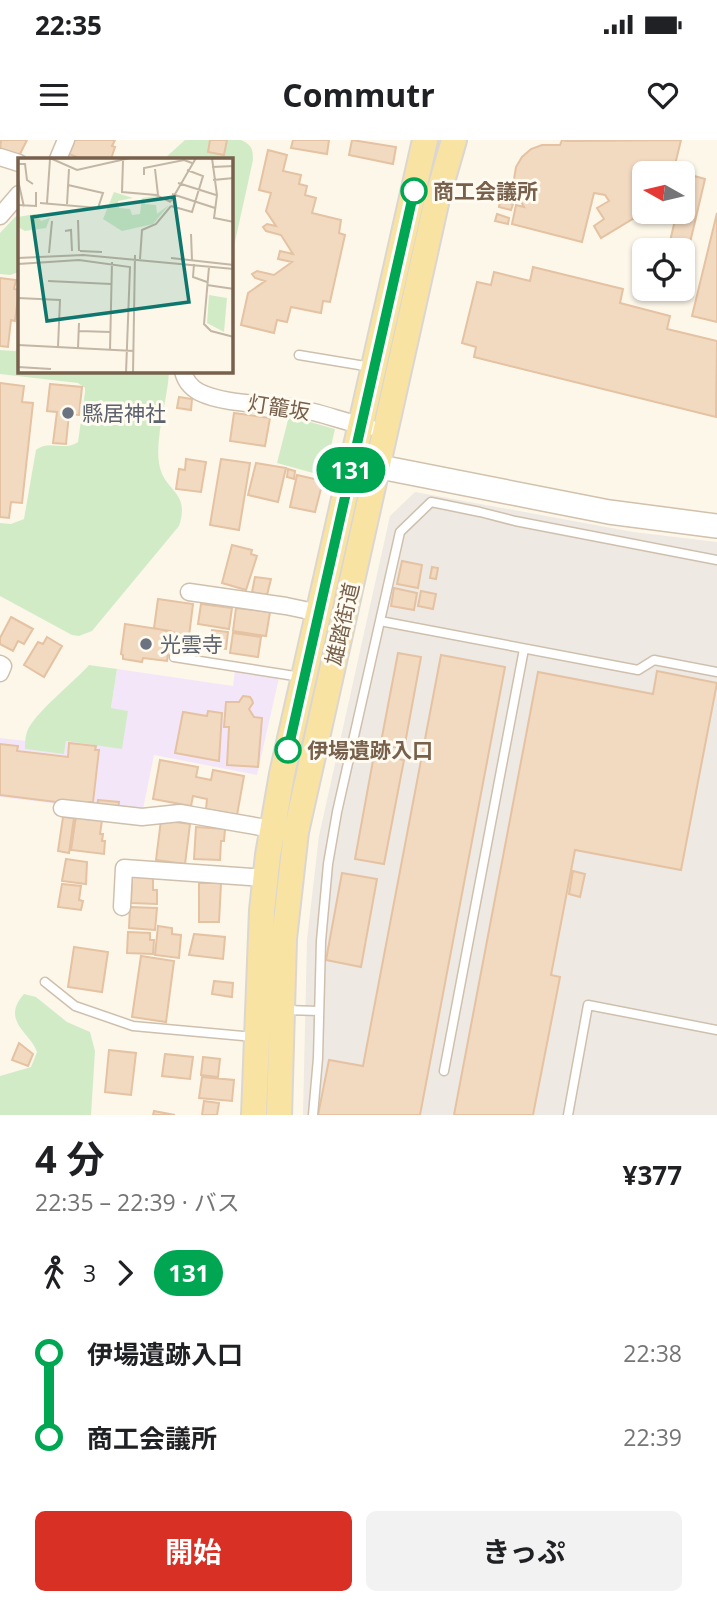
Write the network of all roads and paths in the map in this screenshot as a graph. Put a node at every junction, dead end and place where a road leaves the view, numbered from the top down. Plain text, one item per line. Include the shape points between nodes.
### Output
1 (66, 140) edge
2 (425, 140) edge
3 (454, 140) edge
4 (0, 157) edge
5 (58, 158) edge
6 (18, 163) edge
7 (18, 195) edge
8 (0, 216) edge
9 (299, 355) dead end
10 (374, 368) junction
11 (184, 373) edge
12 (361, 425) junction
13 (385, 430) junction
14 (353, 461) junction
15 (377, 467) junction
16 (717, 526) edge
17 (717, 560) edge
18 (189, 592) dead end
19 (319, 613) junction
20 (380, 621) junction
21 (524, 649) junction
22 (174, 657) dead end
23 (0, 664) edge
24 (717, 672) edge
25 (0, 673) edge
26 (304, 678) junction
27 (62, 808) dead end
28 (272, 829) junction
29 (265, 878) junction
30 (122, 907) dead end
31 (45, 982) dead end
32 (282, 1010) junction
33 (318, 1011) junction
34 (717, 1030) edge
35 (257, 1037) junction
36 (444, 1071) dead end
37 (254, 1115) edge
38 (279, 1115) edge
39 (313, 1115) edge
40 (568, 1115) edge

1 - 5 street
2 - 10 main road, 雄踏街道
3 - 13 main road, 雄踏街道
4 - 6 street
7 - 8 street
9 - 10 lane
10 - 12 main road, 雄踏街道
11 - 12 street, 灯籠坂 via 201,393 295,408
12 - 13 street, 灯籠坂
12 - 14 main road, 雄踏街道
13 - 15 main road, 雄踏街道
14 - 15 street
14 - 19 main road, 雄踏街道
15 - 16 street via 608,512
15 - 32 main road, 雄踏街道 via 299,819 286,912
17 - 20 lane via 431,502 400,532
18 - 19 street
19 - 26 main road, 雄踏街道
20 - 21 lane
20 - 33 lane via 332,838
21 - 24 lane via 638,670 654,660
21 - 36 lane
22 - 26 lane
23 - 25 street
26 - 28 main road, 雄踏街道
27 - 28 street via 142,817 180,813
28 - 29 main road, 雄踏街道
29 - 30 street via 124,868
29 - 35 main road, 雄踏街道
31 - 35 lane via 75,1006 132,1026
32 - 33 lane
32 - 38 main road, 雄踏街道
33 - 39 lane
34 - 40 lane via 588,1005
35 - 37 main road, 雄踏街道

